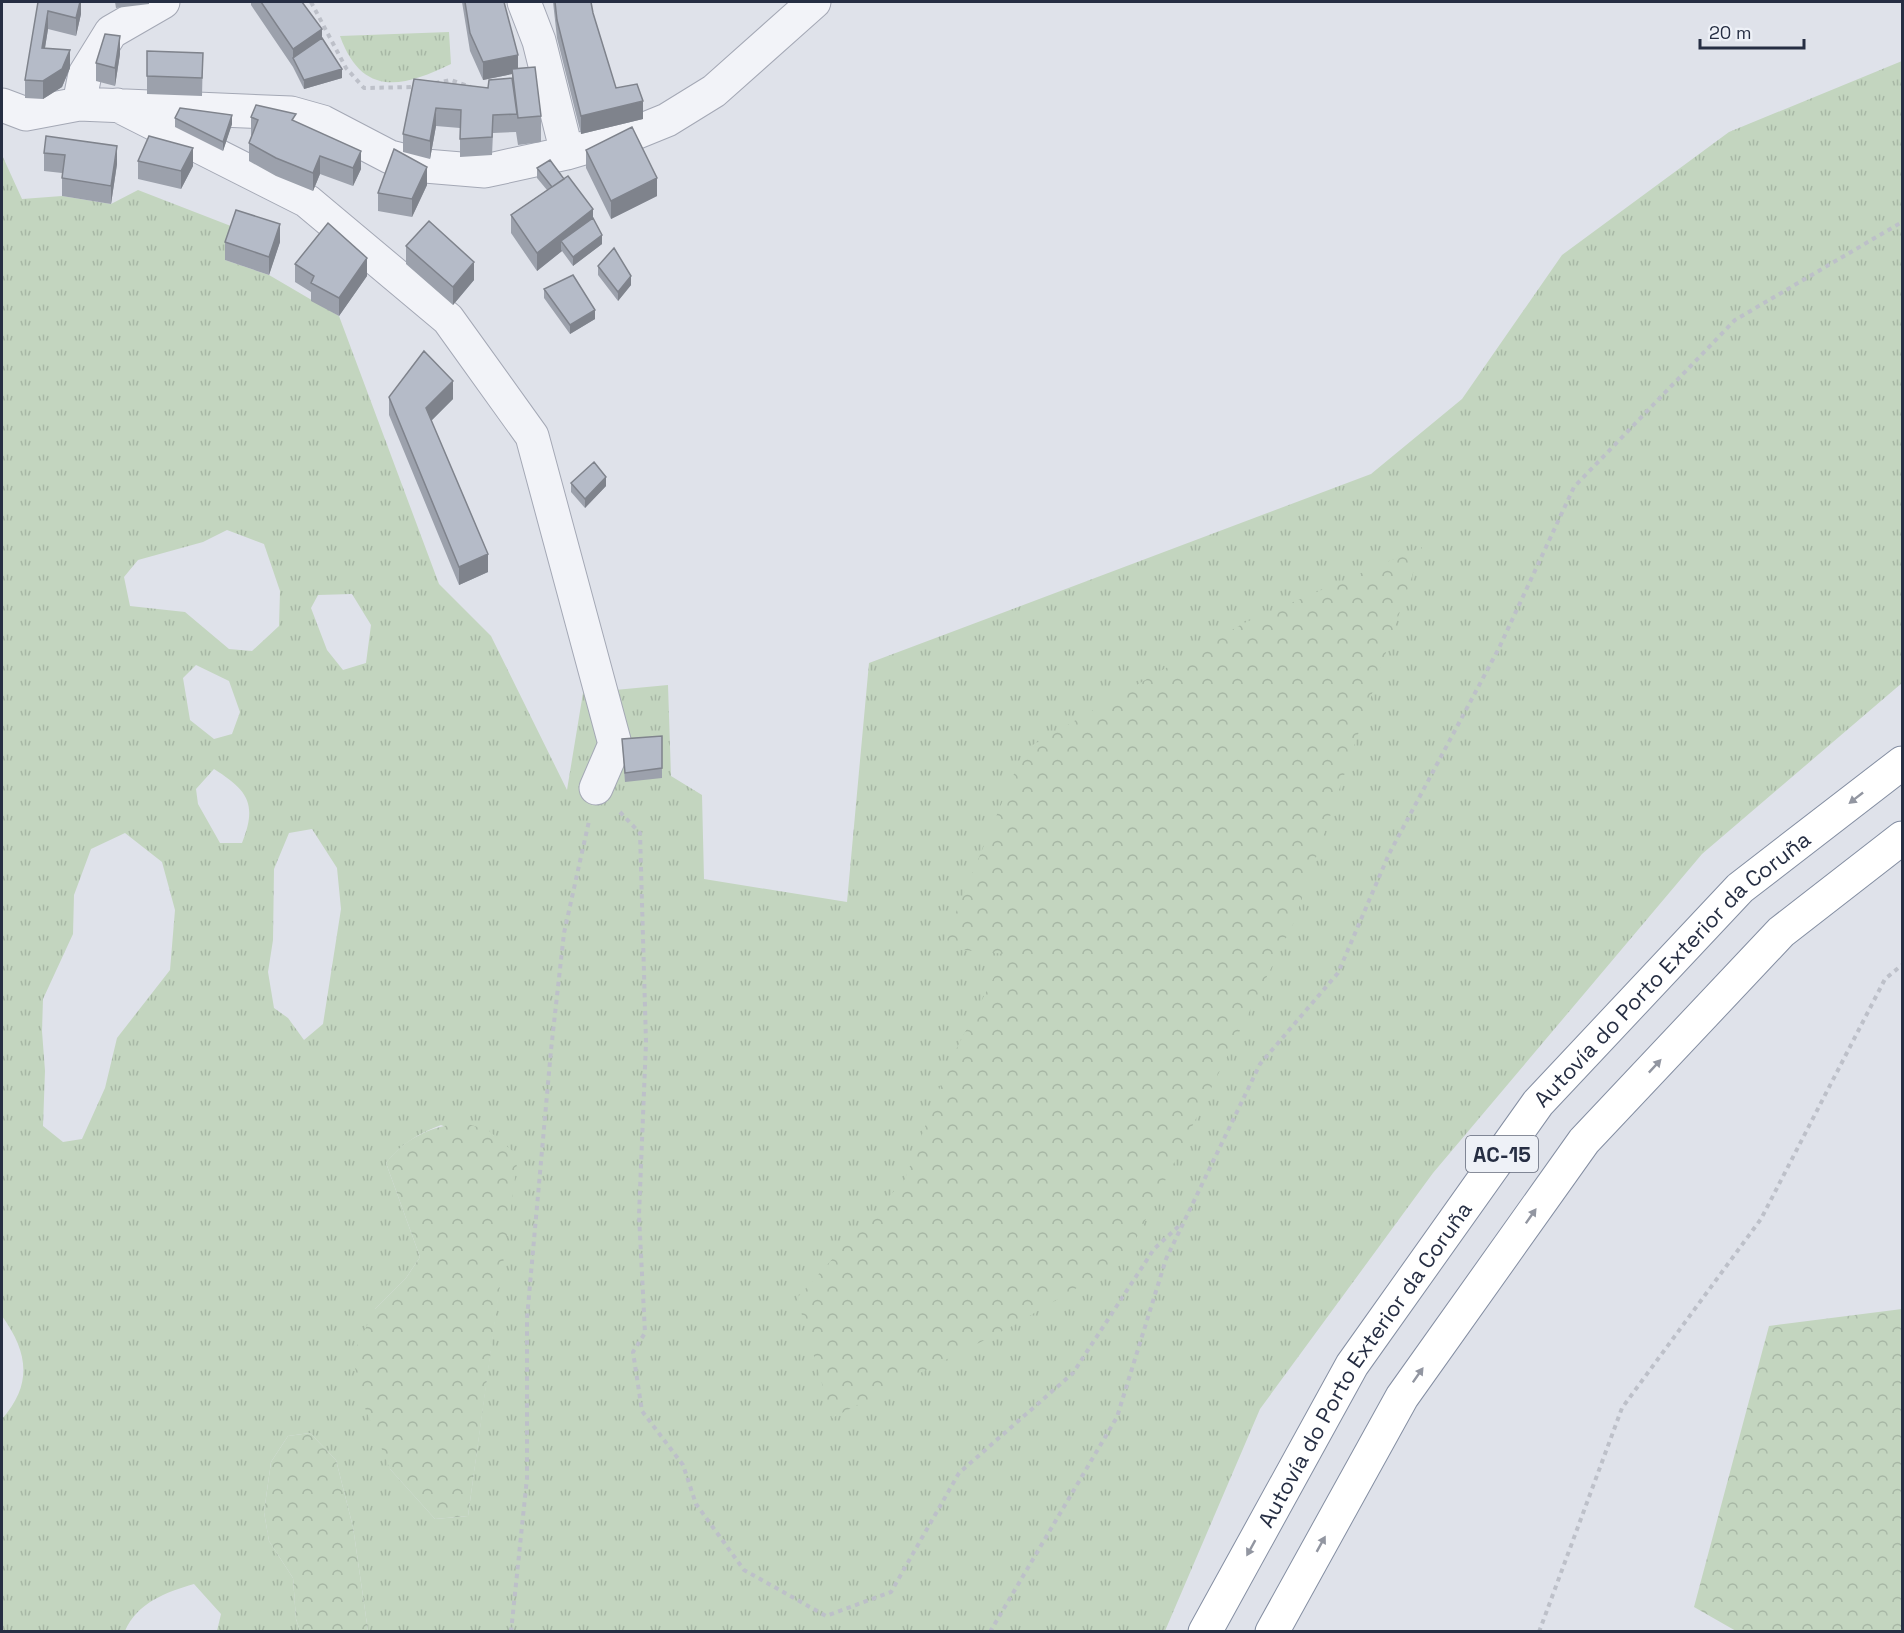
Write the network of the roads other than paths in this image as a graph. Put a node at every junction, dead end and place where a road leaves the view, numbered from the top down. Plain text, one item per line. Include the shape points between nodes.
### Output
1 (163, 2) edge
2 (524, 2) edge
3 (814, 2) edge
4 (79, 104) junction
5 (2, 105) edge
6 (117, 105) junction
7 (567, 153) junction
8 (1902, 763) edge
9 (596, 788) road end
10 (1902, 838) edge
11 (1205, 1632) edge
12 (1272, 1632) edge

1 - 4 street via 111,32 85,74
2 - 7 street via 539,41
3 - 7 street via 714,91 635,133
4 - 5 street via 26,114
4 - 6 street
6 - 7 street via 291,112 323,122 390,157 425,166 485,171
6 - 9 street via 307,201 448,319 532,436 615,744
8 -> 11 highway, Autovía do Porto Exterior da Coruña / AC-15 via 1740,888 1538,1103 1352,1365
12 -> 10 highway, AC-15 via 1402,1397 1584,1141 1781,932

